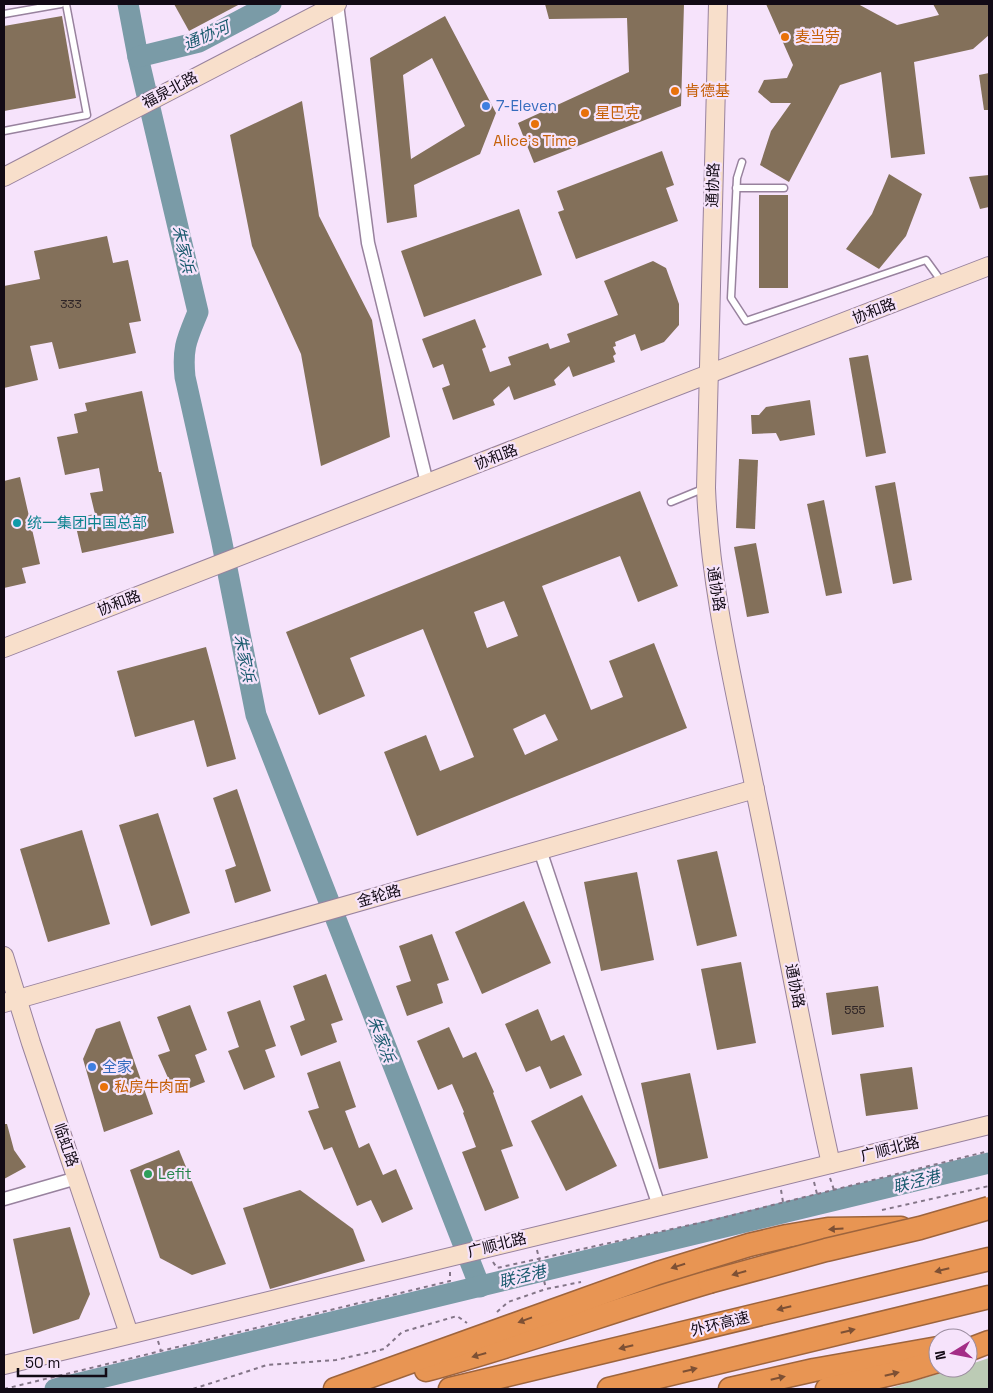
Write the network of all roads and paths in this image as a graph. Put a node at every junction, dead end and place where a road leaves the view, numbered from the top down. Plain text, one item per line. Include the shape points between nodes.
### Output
1 (61, 4) edge
2 (66, 4) edge
3 (337, 4) edge
4 (718, 4) edge
5 (4, 14) edge
6 (4, 131) edge
7 (742, 162) dead end
8 (4, 178) edge
9 (736, 188) junction
10 (784, 188) dead end
11 (989, 266) edge
12 (944, 284) junction
13 (708, 375) junction
14 (426, 484) junction
15 (706, 488) junction
16 (671, 502) dead end
17 (4, 648) edge
18 (755, 788) junction
19 (540, 850) junction
20 (4, 956) edge
21 (10, 1001) edge
22 (989, 1125) edge
23 (989, 1151) edge
24 (831, 1164) junction
25 (77, 1178) junction
26 (4, 1199) edge
27 (659, 1206) junction
28 (989, 1208) edge
29 (989, 1219) edge
30 (482, 1248) junction
31 (449, 1256) junction
32 (538, 1258) junction
33 (989, 1259) edge
34 (546, 1289) dead end
35 (989, 1297) edge
36 (129, 1334) junction
37 (928, 1350) edge
38 (4, 1364) edge
39 (928, 1364) edge
40 (4, 1389) edge
41 (335, 1389) edge
42 (349, 1389) edge
43 (450, 1389) edge
44 (609, 1389) edge
45 (730, 1389) edge
46 (827, 1389) edge

1 - 5 lane
2 - 6 lane via 87,115
3 - 8 street, 福泉北路
3 - 14 street via 368,243
4 - 13 street, 通协路
7 - 9 lane
9 - 10 lane
9 - 12 lane via 731,298 746,320 926,260
11 - 12 street, 协和路
12 - 13 street, 协和路
13 - 14 street, 协和路
13 - 15 street, 通协路
14 - 17 street, 协和路
15 - 16 lane
15 - 18 street, 通协路 via 715,593
18 - 19 street, 金轮路
18 - 24 street, 通协路
19 - 21 street, 金轮路
19 - 27 street
20 - 21 street, 临虹路
21 - 25 street, 临虹路
22 - 24 street, 广顺北路
23 - 32 path via 717,1219
24 - 27 street, 广顺北路
25 - 26 street
25 - 36 street, 临虹路
27 - 30 street, 广顺北路
28 -> 42 highway, bridge via 709,1282 479,1355
29 -> 41 highway via 919,1227 828,1229 749,1245 658,1273
30 - 31 street, 广顺北路
30 - 32 path via 497,1268
31 - 36 street, 广顺北路
31 - 40 path via 450,1281
32 - 34 path
33 -> 43 highway, 外环高速
44 -> 35 highway
36 - 38 street, 广顺北路
45 -> 37 highway
46 -> 39 highway

